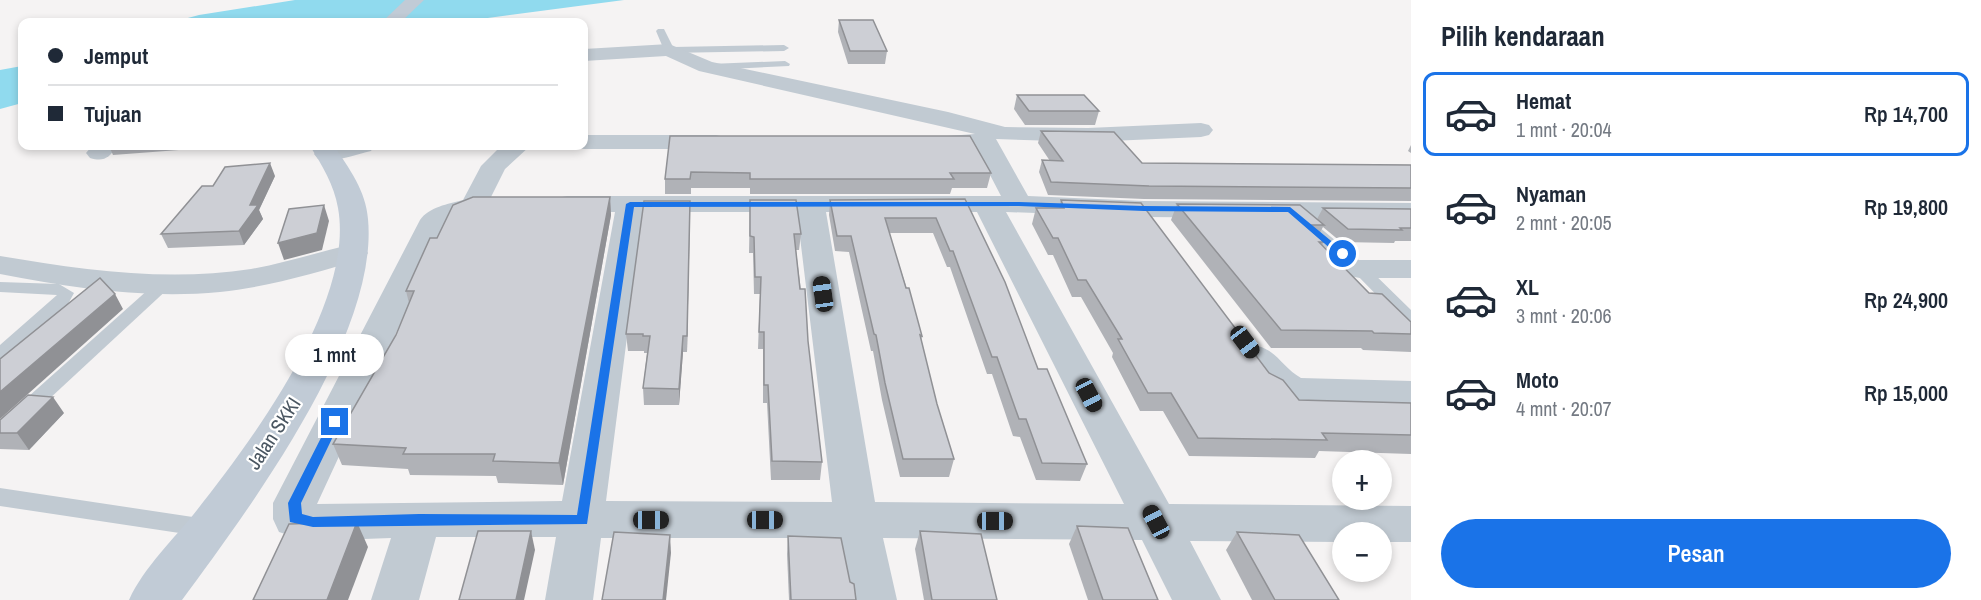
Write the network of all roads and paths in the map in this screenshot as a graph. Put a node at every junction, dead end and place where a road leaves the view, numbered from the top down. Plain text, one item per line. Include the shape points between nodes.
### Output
1 (415, 0) edge
2 (395, 18) edge
3 (661, 30) dead end
4 (784, 48) dead end
5 (669, 50) junction
6 (588, 55) edge
7 (785, 64) dead end
8 (706, 67) junction
9 (1201, 130) dead end
10 (937, 141) edge
11 (588, 142) edge
12 (737, 142) edge
13 (338, 150) edge
14 (510, 150) edge
15 (810, 203) junction
16 (630, 204) junction
17 (1003, 204) junction
18 (474, 205) junction
19 (1144, 209) junction
20 (1290, 209) junction
21 (1411, 211) edge
22 (1166, 237) edge
23 (353, 254) junction
24 (0, 265) edge
25 (1360, 269) junction
26 (1411, 269) edge
27 (165, 283) junction
28 (0, 287) edge
29 (1411, 320) edge
30 (1238, 332) edge
31 (0, 355) edge
32 (1411, 394) edge
33 (0, 433) edge
34 (0, 497) edge
35 (419, 519) junction
36 (582, 520) junction
37 (856, 520) junction
38 (1156, 522) junction
39 (1411, 524) edge
40 (210, 528) junction
41 (153, 600) edge
42 (395, 600) edge
43 (569, 600) edge
44 (873, 600) edge
45 (1197, 600) edge

1 - 2 main road
3 - 5 lane
4 - 5 lane
5 - 6 street
5 - 8 street
7 - 8 lane
8 - 9 street via 948,118 1004,134
10 - 17 street via 985,141
11 - 12 street
13 - 23 main road, Jalan SKKI via 354,221
14 - 18 street via 489,172
15 - 16 street
15 - 17 street
15 - 37 street
16 - 18 street
16 - 36 street
17 - 19 street
17 - 38 street
18 - 35 street via 434,220 295,503 295,519 313,522
19 - 20 street
19 - 22 street
20 - 21 street
20 - 25 lane
23 - 27 street via 250,278
23 - 40 main road, Jalan SKKI via 327,339 298,394
24 - 27 street via 66,277
25 - 26 street
25 - 29 lane
27 - 33 lane
28 - 31 lane via 66,292 62,300
30 - 32 street via 1274,380 1285,387 1299,391
34 - 40 lane
35 - 36 street
35 - 42 street
36 - 37 street
36 - 43 street
37 - 38 street
37 - 44 street
38 - 39 street
38 - 45 street
40 - 41 main road, Jalan SKKI

